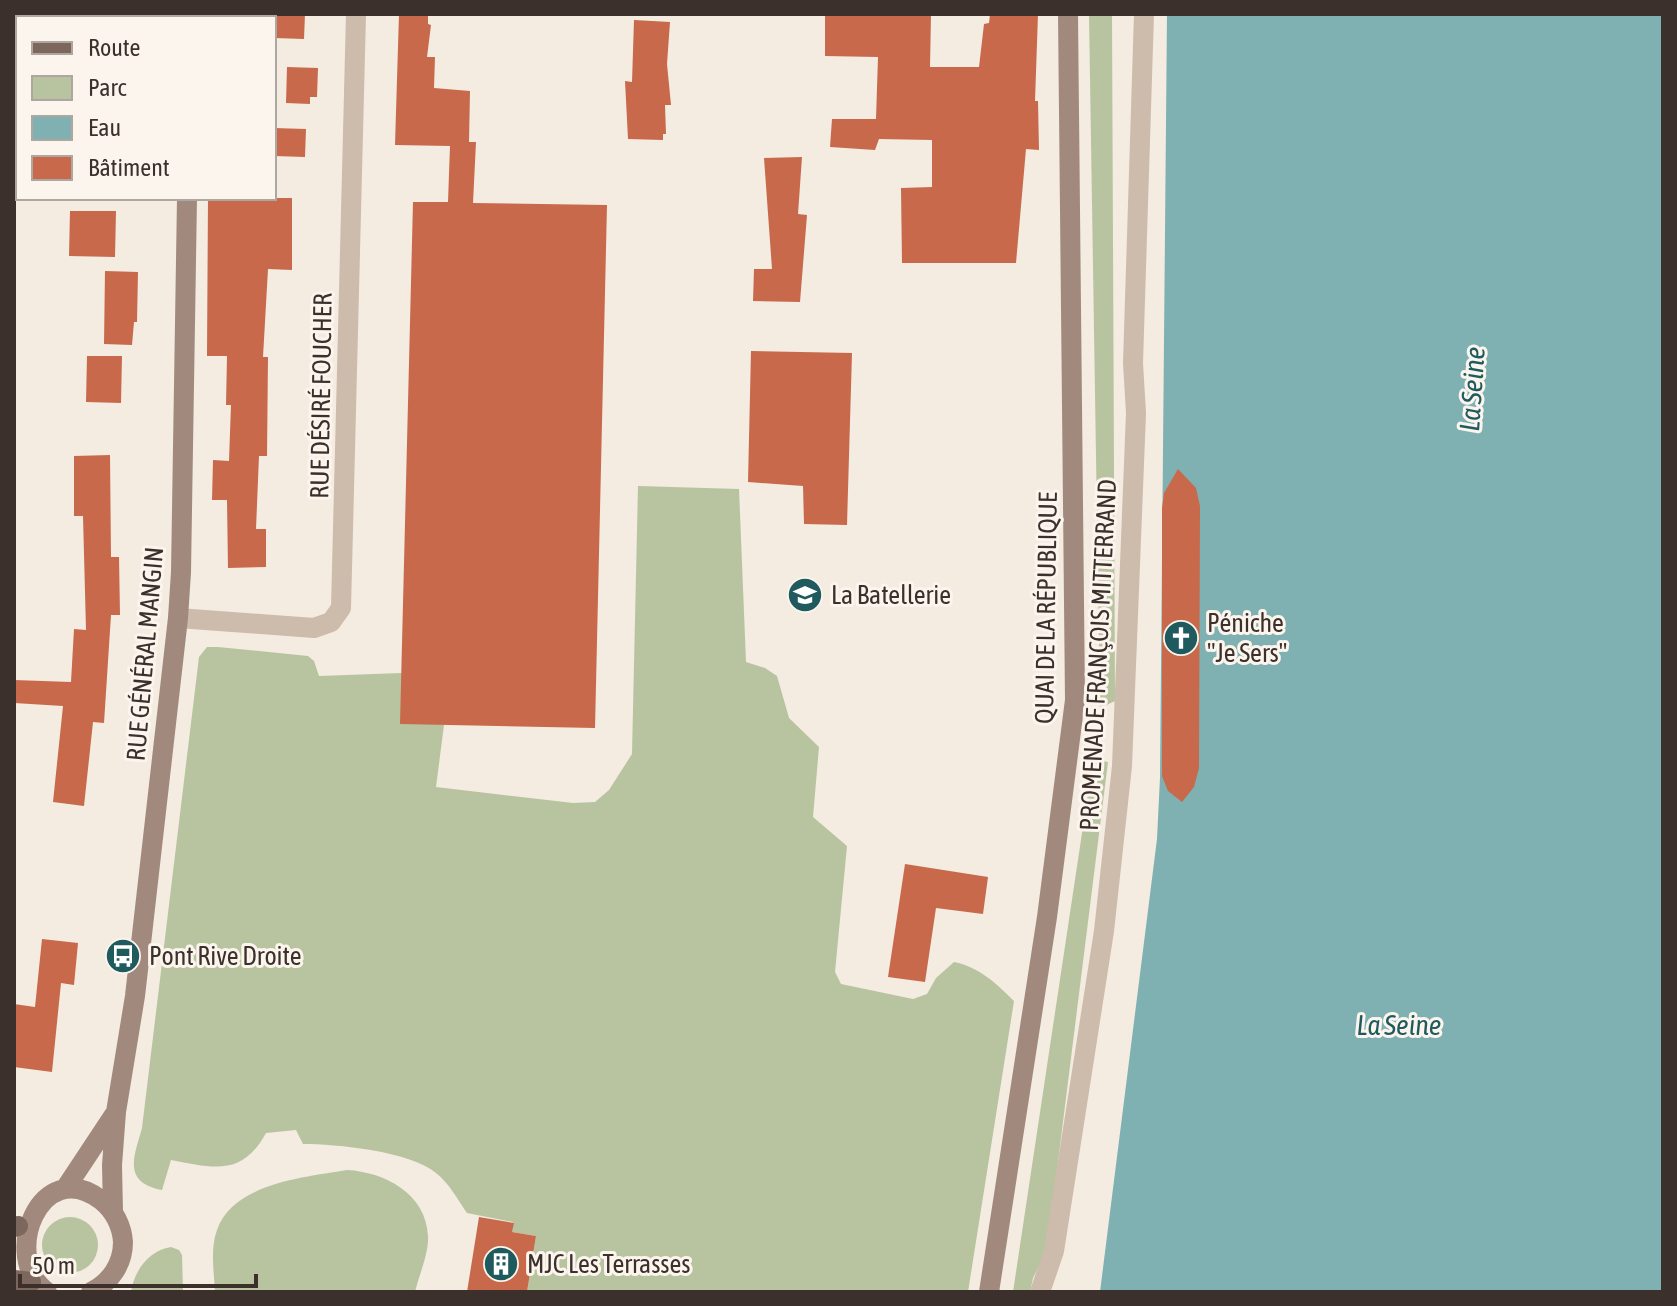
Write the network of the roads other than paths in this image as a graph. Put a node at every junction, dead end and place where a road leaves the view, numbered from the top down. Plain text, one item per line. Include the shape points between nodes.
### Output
1 (356, 14) edge
2 (1068, 14) edge
3 (1144, 14) edge
4 (187, 200) edge
5 (178, 618) junction
6 (116, 1112) junction
7 (65, 1189) junction
8 (113, 1212) junction
9 (16, 1227) edge
10 (119, 1261) junction
11 (31, 1285) edge
12 (91, 1292) edge
13 (119, 1292) edge
14 (989, 1292) edge
15 (1040, 1292) edge

1 - 5 street, RUE DÉSIRÉ FOUCHER via 341,608 331,622 314,628
2 - 14 main road, QUAI DE LA RÉPUBLIQUE via 1075,700
3 - 15 street, PROMENADE FRANÇOIS MITTERRAND via 1122,766 1104,931 1054,1251
4 - 5 main road, RUE GÉNÉRAL MANGIN
5 - 6 main road, RUE GÉNÉRAL MANGIN via 135,996
6 - 7 main road, RUE GÉNÉRAL MANGIN
6 - 8 main road, RUE GÉNÉRAL MANGIN
7 - 8 main road via 97,1197
7 - 9 main road via 39,1198
8 - 10 main road, RUE GÉNÉRAL MANGIN via 122,1236
9 - 11 main road via 16,1256
10 - 12 main road via 105,1283
10 - 13 main road, RUE GÉNÉRAL MANGIN

